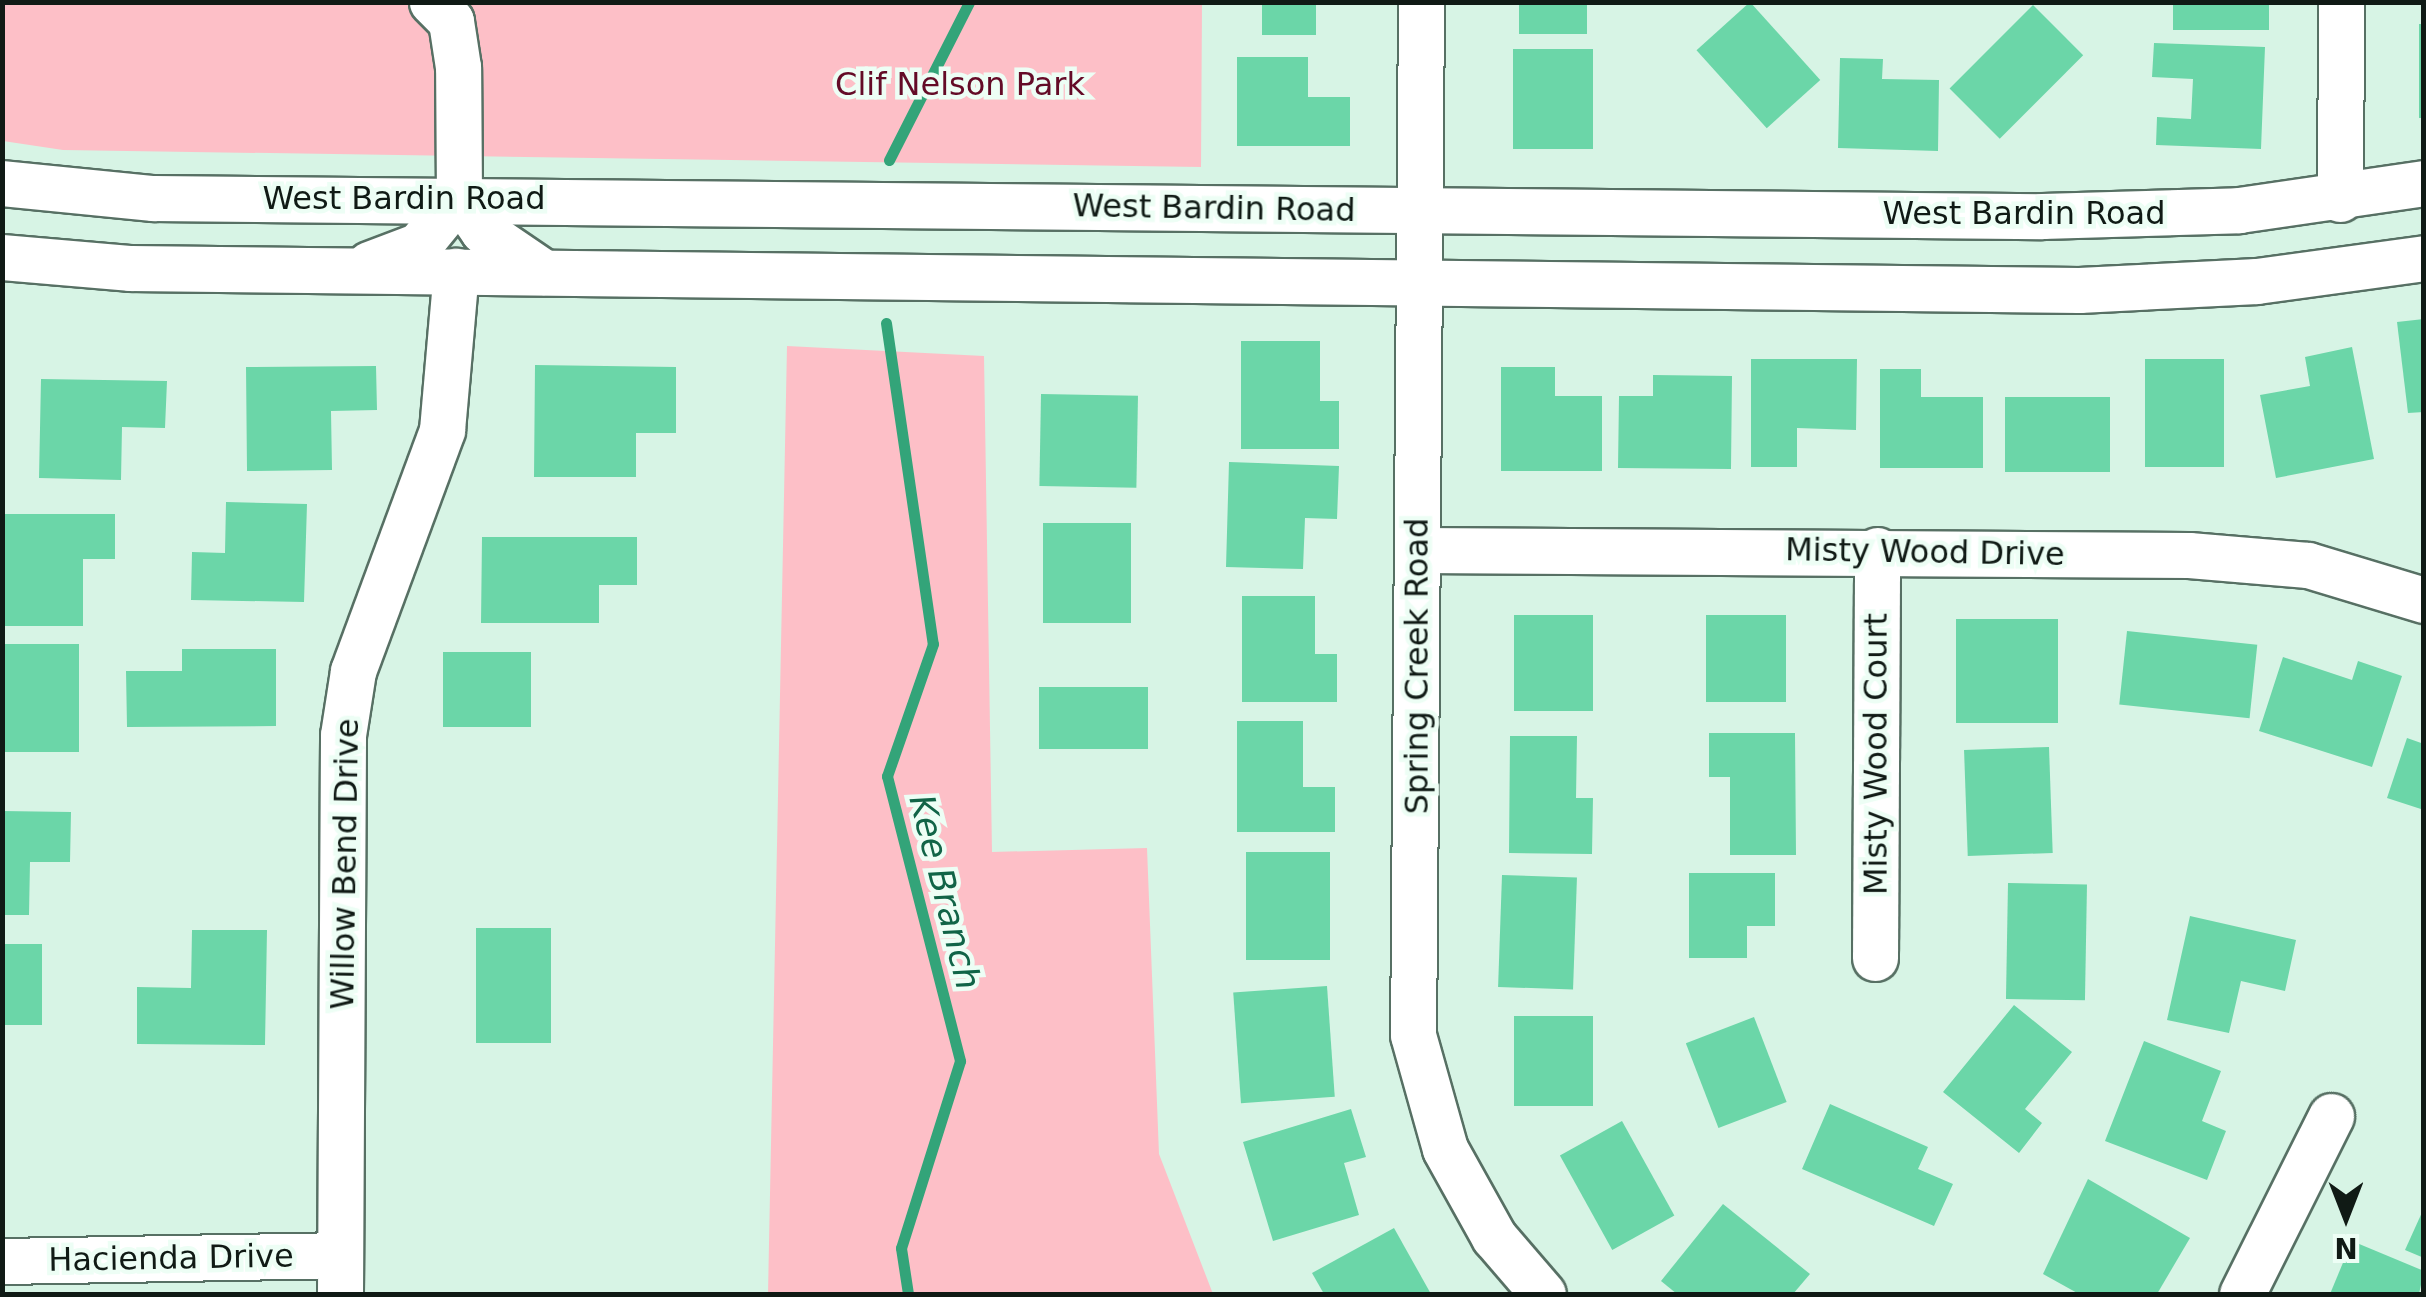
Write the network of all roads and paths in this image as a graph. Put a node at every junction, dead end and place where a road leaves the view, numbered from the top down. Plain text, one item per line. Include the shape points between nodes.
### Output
1 (432, 2) edge
2 (1421, 2) edge
3 (2341, 2) edge
4 (2, 183) edge
5 (2424, 183) edge
6 (459, 196) junction
7 (2340, 199) junction
8 (1419, 211) junction
9 (2, 258) edge
10 (2424, 258) edge
11 (358, 269) junction
12 (456, 272) junction
13 (542, 272) junction
14 (1420, 282) junction
15 (1420, 550) junction
16 (1878, 550) junction
17 (2424, 600) edge
18 (1876, 958) dead end
19 (2331, 1116) dead end
20 (2, 1260) edge
21 (340, 1274) edge
22 (1543, 1294) edge
23 (2242, 1294) edge

1 - 6 street via 451,21 458,67
2 - 8 street, Spring Creek Road
3 - 7 street
4 - 6 street, West Bardin Road via 153,198
5 - 7 street, West Bardin Road
6 - 8 street, West Bardin Road
6 - 11 street via 419,245
6 - 13 street via 483,231
7 - 8 street, West Bardin Road via 2042,216
8 - 14 street, Spring Creek Road
9 - 11 street
10 - 14 street via 2257,281 2079,290
11 - 12 street
12 - 13 street
12 - 21 street, Willow Bend Drive via 442,430 353,670 344,735
13 - 14 street
14 - 15 street, Spring Creek Road
15 - 16 street, Misty Wood Drive
15 - 22 street, Spring Creek Road via 1413,1035 1444,1149 1494,1237
16 - 17 street, Misty Wood Drive via 2308,565
16 - 18 street, Misty Wood Court
19 - 23 street
20 - 21 street, Hacienda Drive

